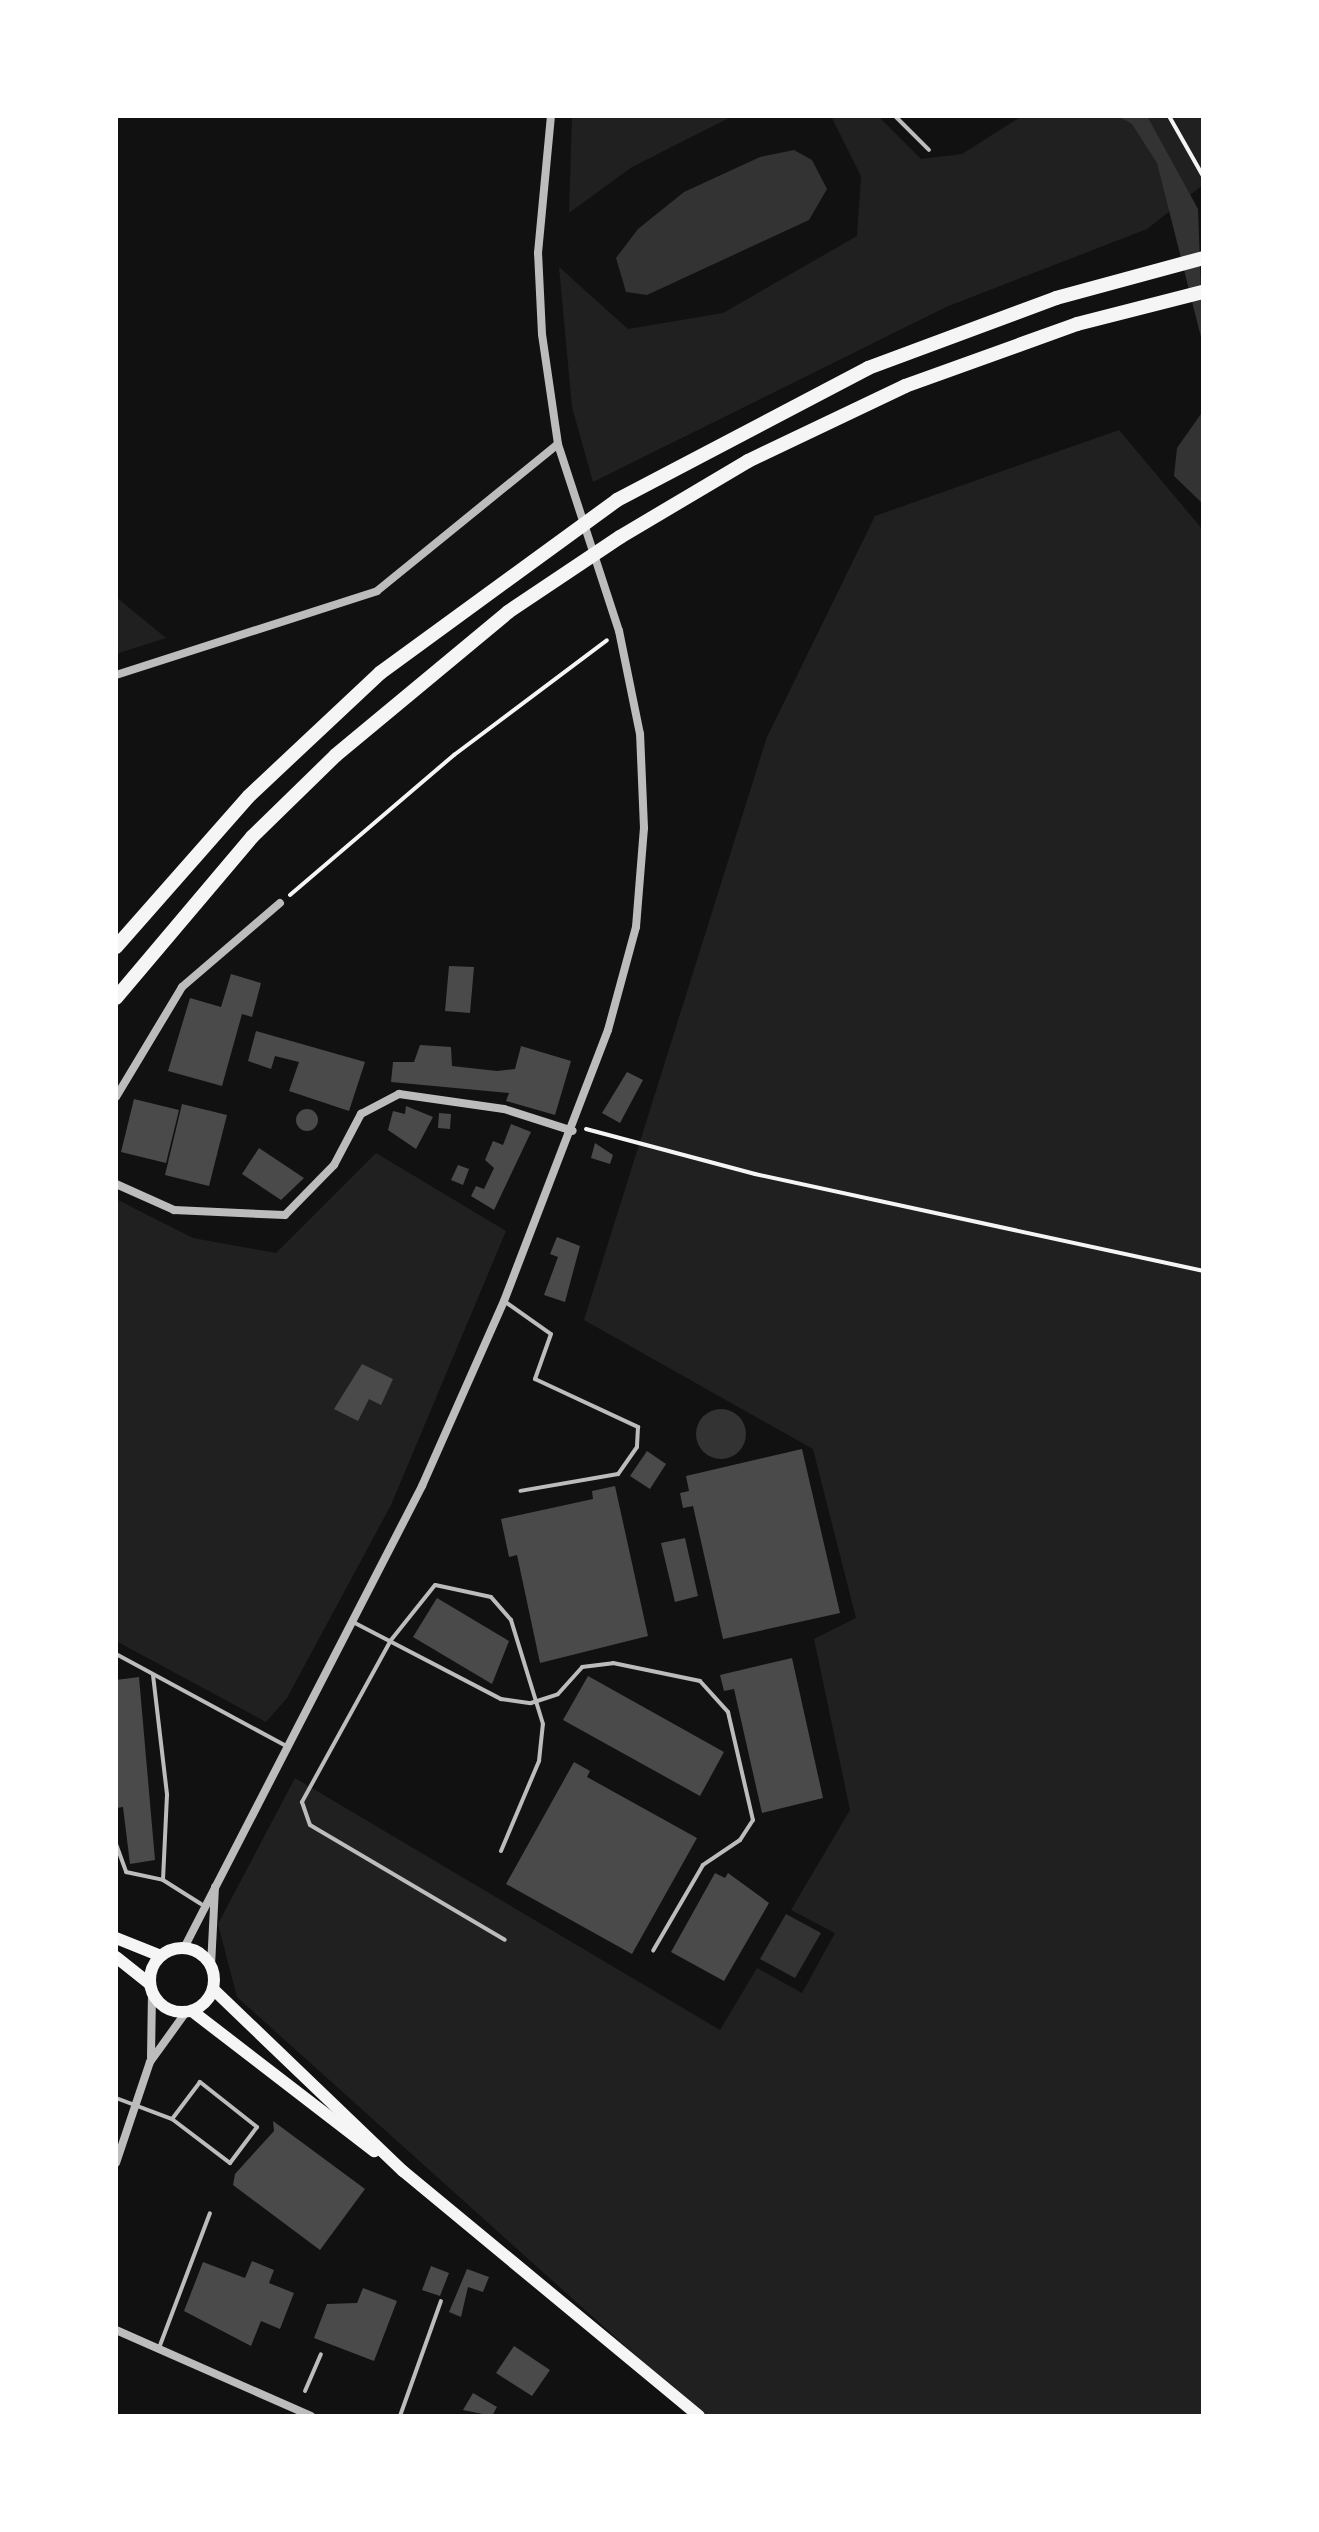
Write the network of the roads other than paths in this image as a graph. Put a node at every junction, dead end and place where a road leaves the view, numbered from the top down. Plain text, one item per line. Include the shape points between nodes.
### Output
1 (551, 116) edge
2 (895, 116) edge
3 (929, 150) dead end
4 (1203, 258) edge
5 (1203, 292) edge
6 (558, 444) junction
7 (116, 675) edge
8 (280, 903) road end
9 (116, 947) edge
10 (116, 998) edge
11 (116, 1097) edge
12 (573, 1131) junction
13 (116, 1184) edge
14 (504, 1301) junction
15 (520, 1491) dead end
16 (351, 1621) junction
17 (391, 1640) junction
18 (116, 1654) edge
19 (153, 1675) junction
20 (531, 1703) junction
21 (286, 1746) junction
22 (116, 1844) edge
23 (501, 1851) dead end
24 (163, 1880) junction
25 (216, 1882) junction
26 (201, 1904) junction
27 (116, 1938) edge
28 (505, 1940) dead end
29 (184, 1948) junction
30 (653, 1951) dead end
31 (161, 1956) junction
32 (116, 1957) edge
33 (211, 1966) junction
34 (151, 1989) junction
35 (213, 1989) junction
36 (189, 2012) junction
37 (150, 2062) junction
38 (116, 2098) edge
39 (136, 2105) junction
40 (172, 2119) junction
41 (116, 2163) edge
42 (403, 2171) junction
43 (210, 2213) dead end
44 (441, 2301) dead end
45 (116, 2330) edge
46 (158, 2350) junction
47 (321, 2354) dead end
48 (305, 2391) dead end
49 (311, 2416) edge
50 (400, 2416) edge
51 (699, 2416) edge

1 - 6 street via 538,253
2 - 3 lane
4 - 9 highway via 868,368 617,500 448,618 304,742
5 - 10 highway via 1064,328 905,386 748,461 561,575 336,755 252,837
6 - 7 street via 521,467 377,591
6 - 12 street via 619,631 640,734 644,828 636,927
8 - 11 street via 182,987
12 - 13 street via 504,1109 399,1094 361,1114 334,1165 285,1215 174,1210
12 - 14 street
14 - 15 lane via 551,1334 535,1379 638,1427 637,1447 618,1474
14 - 16 street via 422,1486
16 - 17 lane
16 - 21 street
17 - 20 lane via 501,1699
17 - 20 lane via 435,1585 491,1597 511,1620
17 - 28 lane via 302,1802 310,1825
18 - 19 lane
19 - 21 lane
19 - 24 lane via 167,1795
20 - 23 lane via 543,1724 539,1761
20 - 30 lane via 558,1694 582,1667 613,1663 700,1681 728,1712 753,1820 740,1840 703,1865
21 - 25 street
22 - 24 lane via 126,1872
24 - 26 lane
25 - 26 street
25 - 33 street
26 - 29 street
27 - 31 main road
29 - 31 main road
29 - 33 main road
31 - 34 main road
32 - 34 main road
33 - 35 main road
34 - 36 main road via 166,2009
34 - 37 street
35 - 36 main road
35 - 42 main road
36 - 37 street
36 - 42 main road via 319,2116
37 - 39 street
38 - 39 lane
39 - 40 lane
39 - 41 street
40 - 40 lane via 230,2163 257,2127 200,2082
42 - 51 main road
43 - 46 lane
44 - 50 lane
45 - 46 street
46 - 49 street
47 - 48 lane

